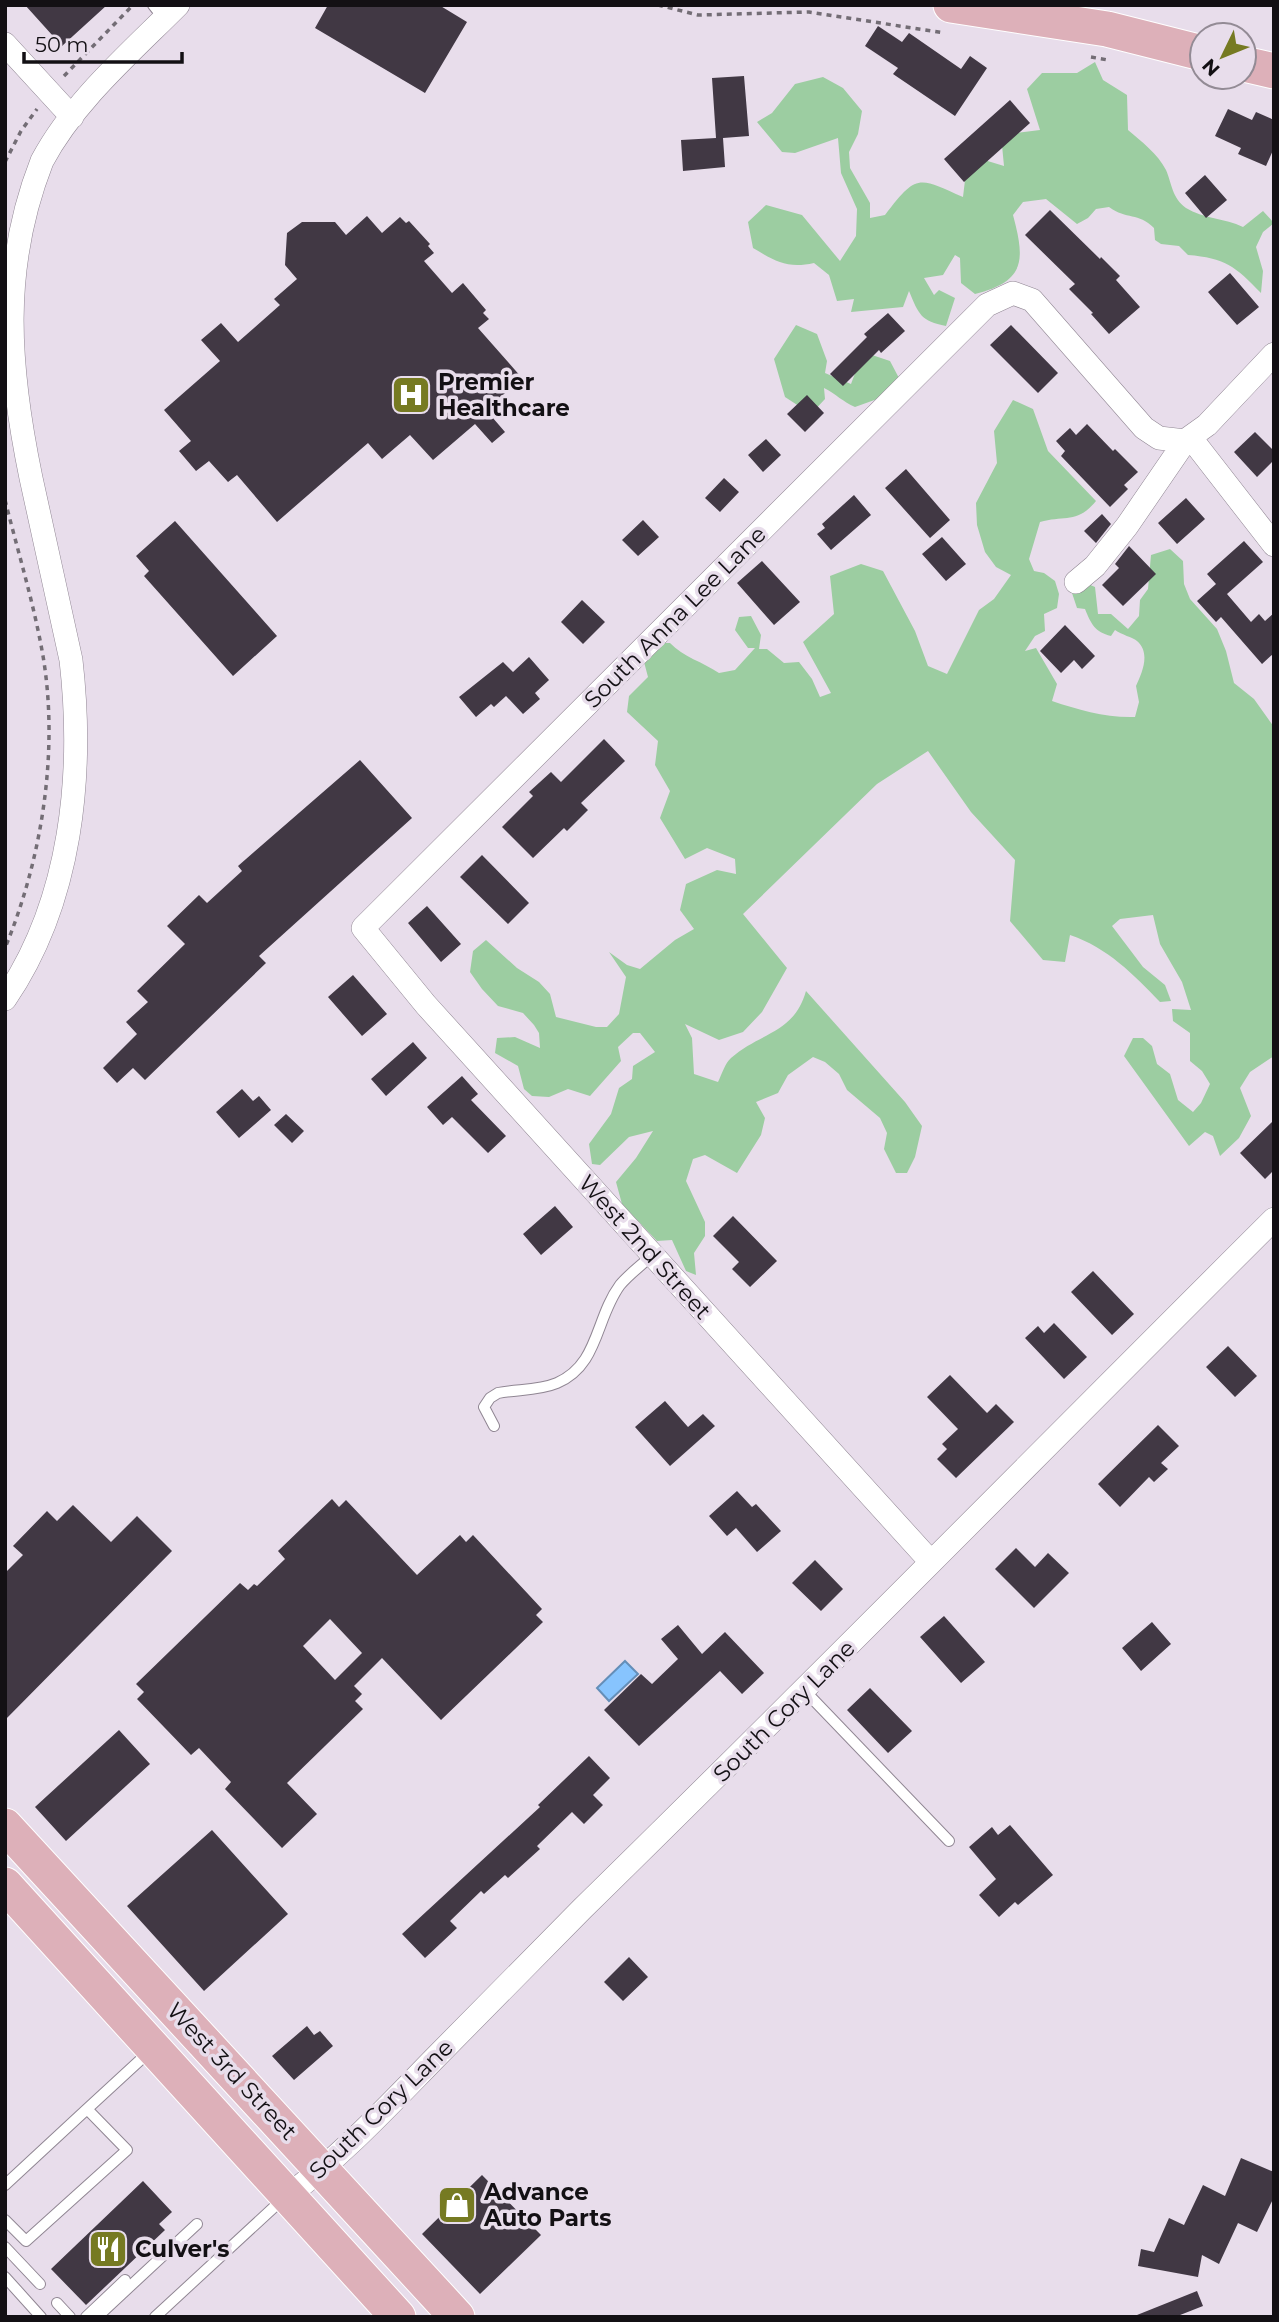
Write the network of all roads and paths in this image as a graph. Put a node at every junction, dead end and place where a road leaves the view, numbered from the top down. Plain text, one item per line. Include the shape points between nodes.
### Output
1 (659, 5) edge
2 (165, 10) edge
3 (950, 20) edge
4 (5, 44) edge
5 (1081, 55) dead end
6 (1108, 60) dead end
7 (1188, 61) edge
8 (72, 117) junction
9 (1274, 354) edge
10 (1186, 440) junction
11 (5, 500) edge
12 (1274, 545) edge
13 (1076, 582) dead end
14 (363, 928) joint
15 (5, 948) edge
16 (5, 999) edge
17 (1274, 1219) edge
18 (652, 1255) junction
19 (494, 1426) dead end
20 (930, 1562) junction
21 (805, 1691) junction
22 (5, 1826) edge
23 (948, 1841) dead end
24 (5, 1885) edge
25 (153, 2048) junction
26 (87, 2109) junction
27 (323, 2170) junction
28 (5, 2185) edge
29 (287, 2196) junction
30 (5, 2220) edge
31 (197, 2224) dead end
32 (5, 2247) edge
33 (155, 2263) junction
34 (5, 2277) edge
35 (40, 2284) dead end
36 (57, 2302) dead end
37 (41, 2317) edge
38 (70, 2317) edge
39 (86, 2317) edge
40 (97, 2317) edge
41 (155, 2317) edge
42 (398, 2317) edge
43 (457, 2317) edge

1 - 3 path via 698,15 809,12
2 - 8 street
3 - 7 main road via 1107,29
4 - 8 street
5 - 6 path
8 - 16 street via 29,189 9,266 5,322 14,396 71,660 76,702 74,794 61,871 50,905 32,952
9 - 10 street via 1207,425
10 - 12 street via 1194,442
10 - 13 street via 1128,526
10 - 14 street, South Anna Lee Lane via 1160,438 1144,428 1032,300 1013,293 987,305
11 - 15 path via 43,655 47,722 40,832 29,884
14 - 18 street, West 2nd Street via 403,979
17 - 20 street, South Cory Lane
18 - 19 lane via 620,1286 584,1364 554,1384 490,1398 484,1407
18 - 20 street, West 2nd Street
20 - 21 street, South Cory Lane
21 - 23 lane
21 - 27 street, South Cory Lane
22 - 27 main road, West 3rd Street
24 - 25 main road, West 3rd Street
25 - 26 lane
25 - 29 main road, West 3rd Street
26 - 28 lane
26 - 30 lane via 127,2150 26,2241
27 - 29 street, South Cory Lane
27 - 43 main road, West 3rd Street
29 - 41 lane
29 - 42 main road, West 3rd Street
31 - 33 lane
32 - 35 lane
33 - 39 lane via 144,2264
33 - 40 lane
34 - 37 lane
36 - 38 lane

